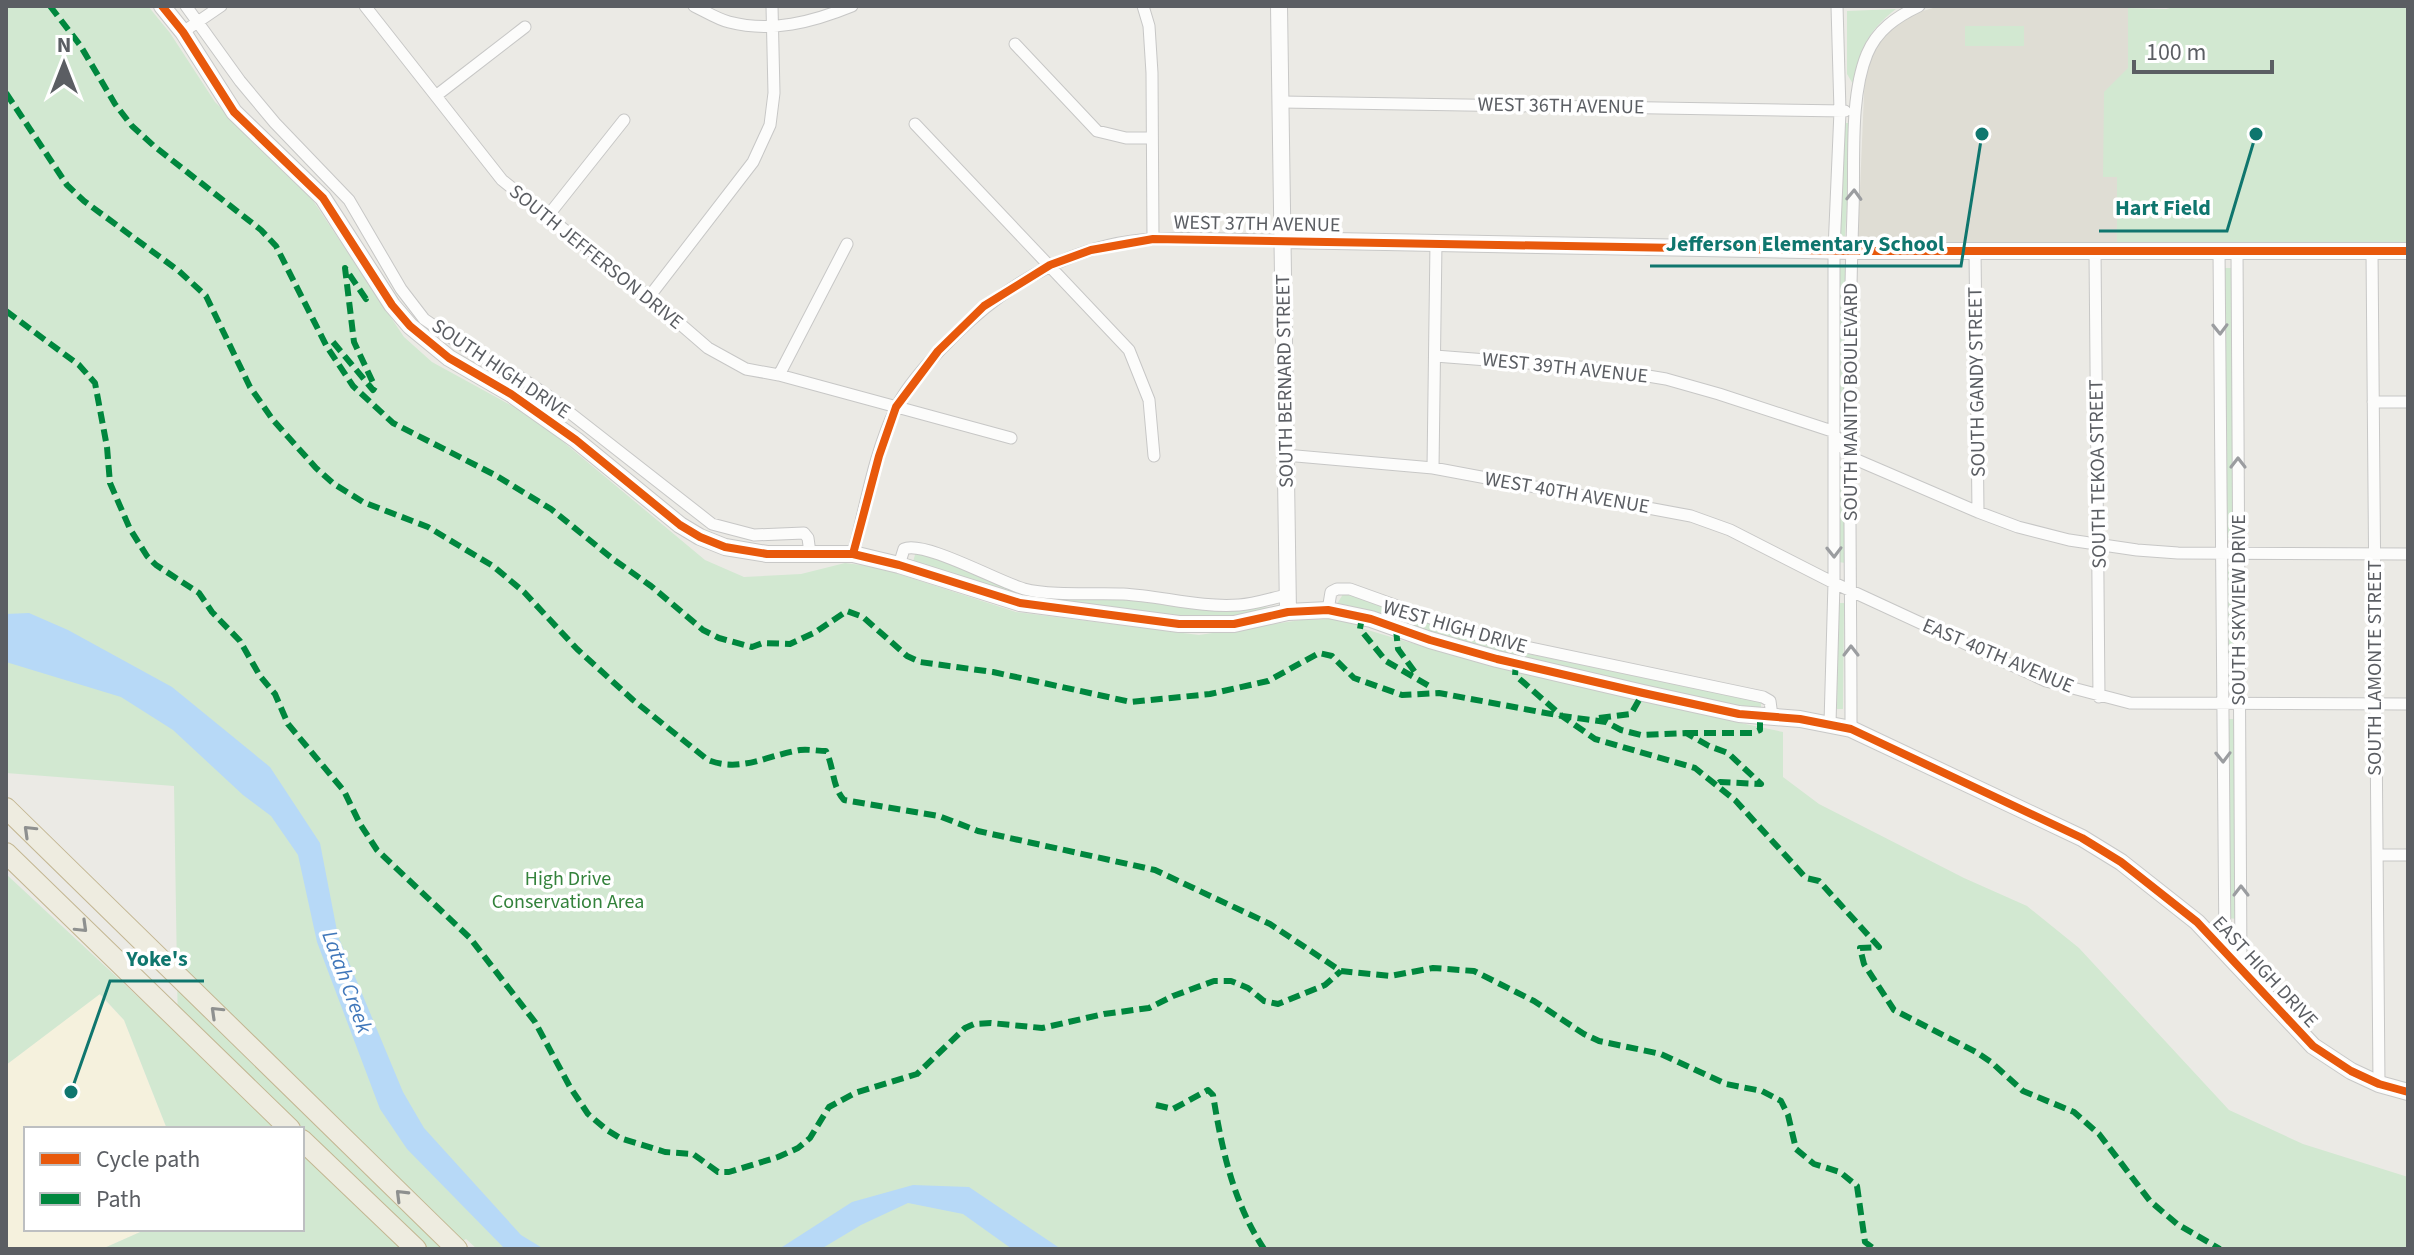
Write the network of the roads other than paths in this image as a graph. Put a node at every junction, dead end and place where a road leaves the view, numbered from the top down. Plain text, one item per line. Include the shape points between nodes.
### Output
1 (162, 6) edge
2 (186, 6) edge
3 (221, 6) edge
4 (365, 6) edge
5 (694, 6) edge
6 (772, 6) edge
7 (852, 6) edge
8 (1143, 6) edge
9 (1279, 6) edge
10 (1837, 6) edge
11 (1919, 6) edge
12 (198, 20) junction
13 (525, 27) dead end
14 (772, 27) junction
15 (183, 32) junction
16 (1015, 44) dead end
17 (437, 95) junction
18 (1282, 102) junction
19 (1840, 111) junction
20 (1857, 112) junction
21 (624, 120) dead end
22 (915, 124) dead end
23 (1151, 138) junction
24 (547, 217) junction
25 (1153, 239) junction
26 (1283, 240) junction
27 (1436, 242) junction
28 (847, 244) dead end
29 (1834, 250) junction
30 (1852, 251) junction
31 (2219, 251) junction
32 (2237, 251) junction
33 (2372, 251) junction
34 (2408, 251) edge
35 (1975, 252) junction
36 (2095, 252) junction
37 (1050, 265) junction
38 (649, 297) junction
39 (1435, 356) junction
40 (779, 375) junction
41 (2373, 402) junction
42 (2408, 402) edge
43 (896, 407) junction
44 (1832, 431) junction
45 (1011, 438) dead end
46 (1285, 455) junction
47 (1154, 456) dead end
48 (1850, 457) junction
49 (1433, 468) junction
50 (1978, 512) junction
51 (2099, 546) junction
52 (810, 553) junction
53 (2238, 553) junction
54 (767, 554) joint
55 (853, 554) junction
56 (2222, 554) junction
57 (2374, 554) junction
58 (2408, 554) edge
59 (899, 565) junction
60 (1834, 583) junction
61 (1851, 590) junction
62 (1288, 603) junction
63 (1328, 610) junction
64 (2099, 697) junction
65 (2376, 703) junction
66 (2240, 704) junction
67 (2408, 704) edge
68 (2222, 705) junction
69 (1772, 716) junction
70 (1830, 723) junction
71 (1851, 729) junction
72 (6, 808) edge
73 (6, 853) edge
74 (2377, 855) junction
75 (2408, 855) edge
76 (2225, 950) junction
77 (2241, 969) junction
78 (2379, 1084) junction
79 (2408, 1092) edge
80 (288, 1127) edge
81 (304, 1142) edge
82 (416, 1249) edge
83 (457, 1249) edge

1 - 15 main road, SOUTH HIGH DRIVE
2 - 12 street, SOUTH HIGH DRIVE
3 - 12 street
4 - 17 street, SOUTH JEFFERSON DRIVE
5 - 14 street via 728,22
6 - 14 street
7 - 14 street via 818,20
8 - 23 street via 1149,26
9 - 18 main road, SOUTH BERNARD STREET
10 - 19 street, SOUTH MANITO BOULEVARD
11 - 20 street, SOUTH MANITO BOULEVARD via 1896,16 1877,36 1861,74
12 - 15 street
12 - 52 street, SOUTH HIGH DRIVE via 275,123 349,200 424,319 551,398 712,524 754,535 804,533
13 - 17 street
14 - 38 street via 770,125 753,162
15 - 54 main road, SOUTH HIGH DRIVE via 234,112 323,198 410,326 449,358 576,440 700,537
16 - 23 street via 1097,131
17 - 24 street, SOUTH JEFFERSON DRIVE via 502,180
18 - 19 street, WEST 36TH AVENUE
18 - 26 main road, SOUTH BERNARD STREET
19 - 20 street, WEST 36TH AVENUE
19 - 29 street, SOUTH MANITO BOULEVARD
30 -> 20 street, SOUTH MANITO BOULEVARD
21 - 24 street
22 - 37 street
23 - 25 street
24 - 38 street, SOUTH JEFFERSON DRIVE
25 - 26 street, WEST 37TH AVENUE
25 - 37 street, WEST 37TH AVENUE via 1091,250
26 - 27 main road, WEST 37TH AVENUE
26 - 46 main road, SOUTH BERNARD STREET
27 - 29 main road, WEST 37TH AVENUE
27 - 39 street
28 - 40 street
29 - 30 main road, WEST 37TH AVENUE
29 - 44 street, SOUTH MANITO BOULEVARD
30 - 35 main road, WEST 37TH AVENUE
30 - 48 street, SOUTH MANITO BOULEVARD
31 - 32 main road, WEST 37TH AVENUE
31 - 36 main road, WEST 37TH AVENUE
31 -> 56 street, SOUTH SKYVIEW DRIVE
32 - 33 main road, WEST 37TH AVENUE
53 -> 32 street, SOUTH SKYVIEW DRIVE
33 - 34 main road, WEST 37TH AVENUE
33 - 41 street, SOUTH LAMONTE STREET
35 - 36 main road, WEST 37TH AVENUE
35 - 50 street, SOUTH GANDY STREET
36 - 51 street, SOUTH TEKOA STREET
37 - 43 street, WEST 37TH AVENUE via 984,306 938,351
37 - 47 street via 1129,350 1149,400
38 - 40 street, SOUTH JEFFERSON DRIVE via 708,348 746,369
39 - 44 street, WEST 39TH AVENUE via 1606,369 1666,379
39 - 49 street
40 - 43 street, SOUTH JEFFERSON DRIVE
41 - 42 street
41 - 57 street, SOUTH LAMONTE STREET
43 - 45 street, SOUTH JEFFERSON DRIVE
43 - 55 street, WEST 37TH AVENUE
44 - 48 street
44 -> 60 street, SOUTH MANITO BOULEVARD
46 - 49 street, WEST 40TH AVENUE
46 - 62 main road, SOUTH BERNARD STREET
48 - 50 street
48 - 61 street, SOUTH MANITO BOULEVARD
49 - 60 street, WEST 40TH AVENUE via 1691,516
50 - 51 street
51 - 56 street
51 - 64 street, SOUTH TEKOA STREET
52 - 54 main road, WEST HIGH DRIVE
52 - 55 main road, WEST HIGH DRIVE
53 - 56 street
53 - 57 street
53 - 66 street, SOUTH SKYVIEW DRIVE
55 - 59 main road, WEST HIGH DRIVE
56 - 68 street, SOUTH SKYVIEW DRIVE
57 - 58 street
57 - 65 street, SOUTH LAMONTE STREET
59 - 62 main road, WEST HIGH DRIVE via 1020,603 1179,624 1234,624
59 - 62 street, WEST HIGH DRIVE via 904,549 919,548 1028,590 1196,603
60 - 61 street, EAST 40TH AVENUE
60 - 70 street, SOUTH MANITO BOULEVARD
61 - 64 street, EAST 40TH AVENUE via 2046,681
71 -> 61 street, SOUTH MANITO BOULEVARD
62 - 63 main road, WEST HIGH DRIVE
63 - 69 main road, WEST HIGH DRIVE via 1497,659 1739,714
63 - 69 street, WEST HIGH DRIVE via 1333,590 1350,589 1526,649 1763,697 1770,701
64 - 68 street, EAST 40TH AVENUE
65 - 66 street, EAST 40TH AVENUE
65 - 67 street, EAST 40TH AVENUE
65 - 74 street, SOUTH LAMONTE STREET
66 - 68 street, EAST 40TH AVENUE
77 -> 66 street, SOUTH SKYVIEW DRIVE
68 -> 76 street, SOUTH SKYVIEW DRIVE
69 - 70 main road, WEST HIGH DRIVE
70 - 71 main road, WEST HIGH DRIVE
71 - 76 main road, EAST HIGH DRIVE via 2095,846 2157,888
83 -> 72 highway
73 -> 80 highway
74 - 75 street
74 - 78 street, SOUTH LAMONTE STREET
76 - 77 main road, EAST HIGH DRIVE
77 - 78 main road, EAST HIGH DRIVE via 2313,1046
78 - 79 main road, EAST HIGH DRIVE
81 - 82 highway

